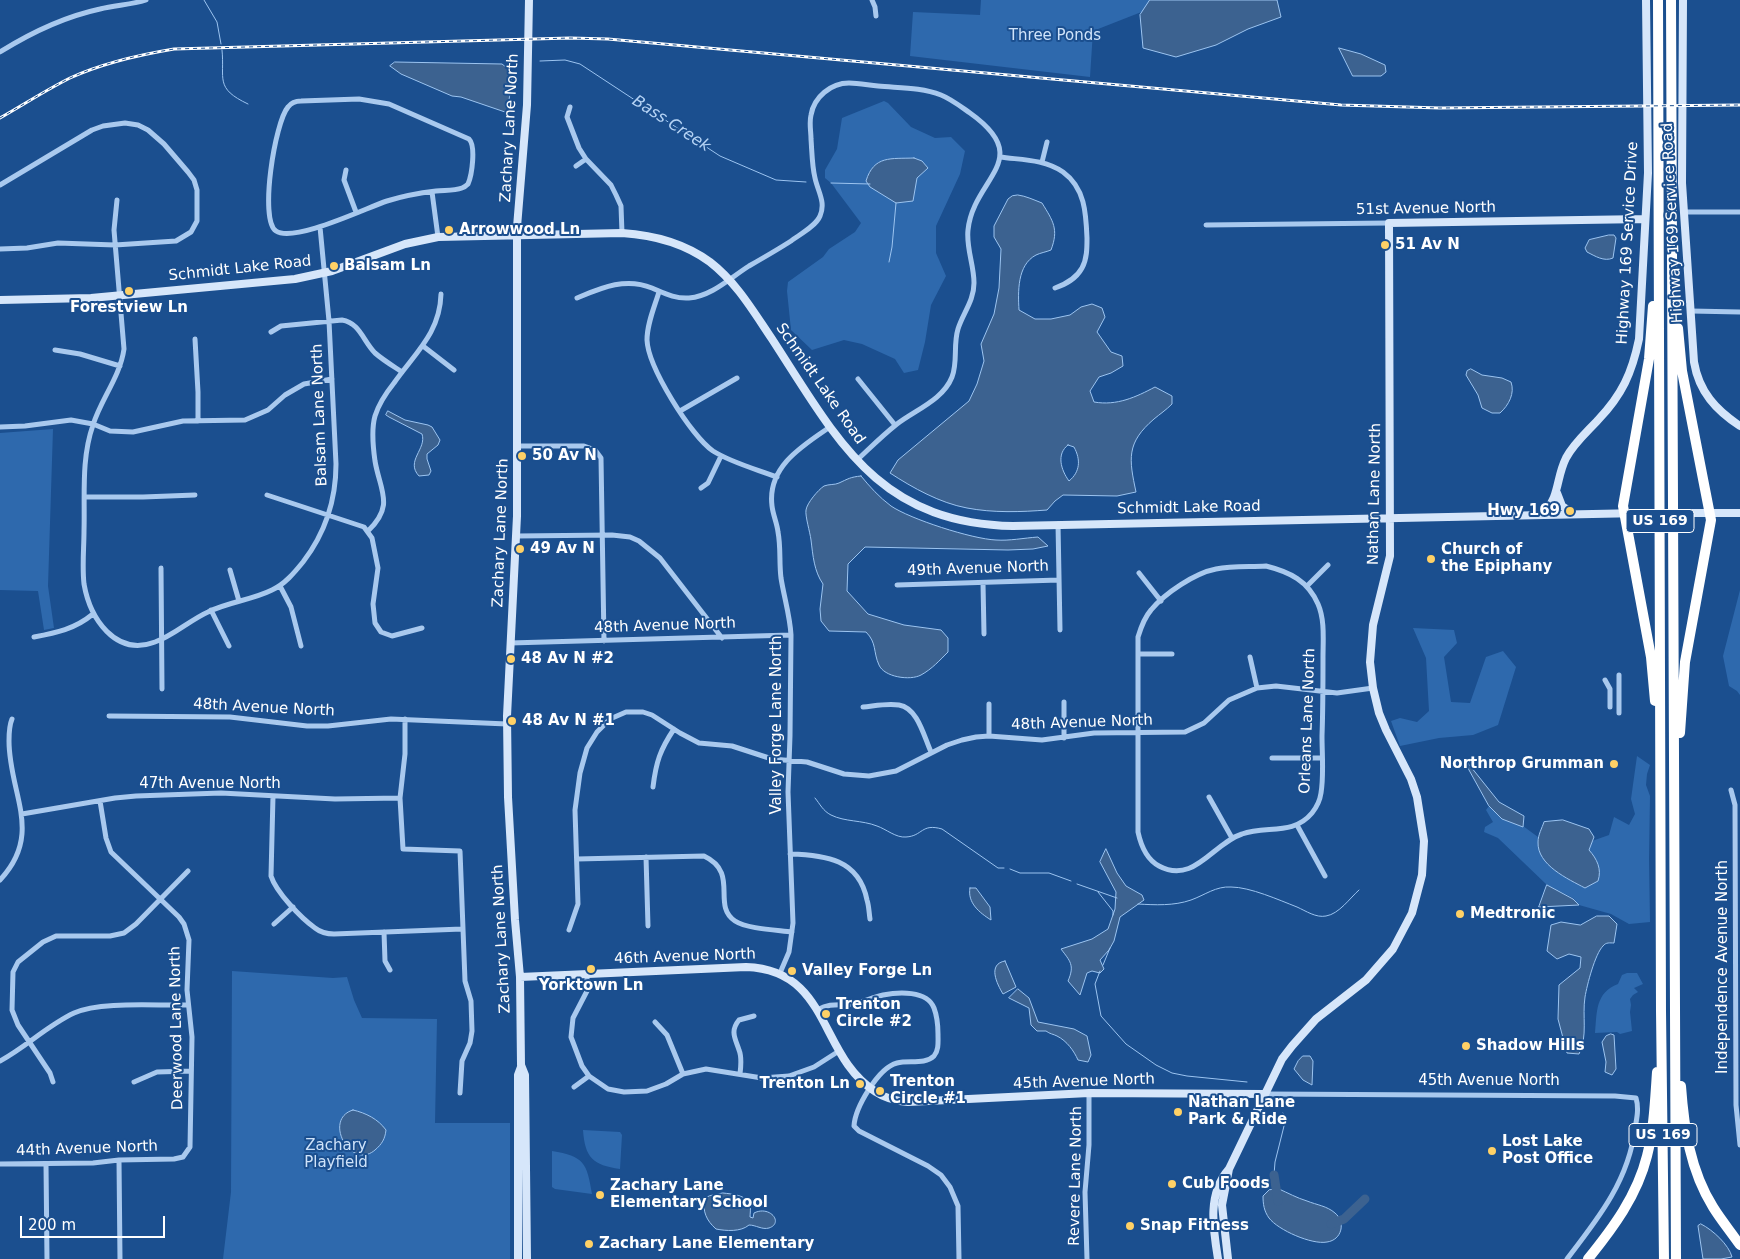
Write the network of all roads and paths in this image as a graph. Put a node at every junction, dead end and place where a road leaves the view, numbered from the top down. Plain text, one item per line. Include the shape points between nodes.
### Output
1 (146, 0) edge
2 (529, 0) edge
3 (872, 0) edge
4 (1646, 0) edge
5 (1658, 0) edge
6 (1671, 0) edge
7 (1683, 0) edge
8 (876, 16) dead end
9 (0, 52) edge
10 (570, 108) dead end
11 (1047, 142) dead end
12 (1000, 158) junction
13 (586, 159) junction
14 (1042, 162) junction
15 (576, 166) dead end
16 (346, 170) dead end
17 (0, 185) edge
18 (432, 192) junction
19 (117, 200) dead end
20 (356, 212) junction
21 (1684, 212) junction
22 (1740, 212) edge
23 (1645, 219) junction
24 (1389, 223) junction
25 (1206, 225) dead end
26 (320, 227) junction
27 (622, 233) junction
28 (517, 236) junction
29 (438, 237) junction
30 (115, 245) junction
31 (0, 249) edge
32 (1659, 250) junction
33 (1672, 267) junction
34 (324, 273) junction
35 (730, 280) junction
36 (1055, 288) dead end
37 (659, 292) junction
38 (441, 294) dead end
39 (120, 295) junction
40 (577, 298) dead end
41 (0, 300) edge
42 (1691, 311) junction
43 (1740, 312) edge
44 (329, 321) junction
45 (271, 332) dead end
46 (195, 339) dead end
47 (423, 346) junction
48 (55, 350) dead end
49 (120, 366) junction
50 (454, 370) dead end
51 (402, 372) junction
52 (737, 378) dead end
53 (332, 379) junction
54 (858, 379) dead end
55 (680, 411) junction
56 (198, 421) junction
57 (93, 424) junction
58 (895, 425) junction
59 (1740, 426) edge
60 (0, 427) edge
61 (830, 427) junction
62 (518, 446) junction
63 (721, 456) junction
64 (856, 460) junction
65 (777, 477) junction
66 (701, 488) dead end
67 (1557, 493) junction
68 (195, 495) dead end
69 (268, 496) dead end
70 (85, 497) junction
71 (1710, 512) junction
72 (1573, 513) junction
73 (1623, 513) junction
74 (1740, 513) edge
75 (1544, 514) junction
76 (329, 515) junction
77 (1391, 518) junction
78 (1058, 524) junction
79 (368, 531) junction
80 (602, 534) junction
81 (517, 536) junction
82 (1328, 565) dead end
83 (161, 568) dead end
84 (230, 570) dead end
85 (1139, 573) dead end
86 (1059, 580) junction
87 (983, 582) junction
88 (897, 585) dead end
89 (280, 586) junction
90 (1307, 586) junction
91 (1161, 600) junction
92 (239, 601) junction
93 (211, 610) junction
94 (93, 614) junction
95 (422, 628) dead end
96 (1060, 630) dead end
97 (984, 634) dead end
98 (791, 635) junction
99 (34, 637) dead end
100 (722, 638) junction
101 (161, 639) junction
102 (604, 641) junction
103 (510, 643) junction
104 (229, 646) dead end
105 (302, 646) dead end
106 (1138, 654) junction
107 (1172, 654) dead end
108 (1250, 657) dead end
109 (1619, 675) dead end
110 (1605, 680) dead end
111 (1257, 688) junction
112 (1373, 688) junction
113 (162, 689) dead end
114 (1323, 692) junction
115 (1064, 702) dead end
116 (990, 704) dead end
117 (863, 707) dead end
118 (1610, 707) dead end
119 (1620, 713) dead end
120 (109, 716) dead end
121 (12, 719) dead end
122 (404, 719) junction
123 (507, 724) junction
124 (674, 729) junction
125 (1138, 733) junction
126 (989, 736) junction
127 (1064, 738) junction
128 (931, 752) junction
129 (1272, 758) dead end
130 (1322, 758) junction
131 (788, 760) junction
132 (653, 788) dead end
133 (1731, 790) dead end
134 (1661, 792) junction
135 (1674, 793) junction
136 (273, 796) junction
137 (1209, 797) dead end
138 (400, 798) junction
139 (100, 801) junction
140 (1738, 805) edge
141 (22, 814) junction
142 (1297, 825) junction
143 (1232, 838) junction
144 (790, 854) junction
145 (646, 857) junction
146 (577, 859) junction
147 (188, 870) dead end
148 (1325, 876) dead end
149 (0, 880) edge
150 (160, 900) junction
151 (293, 907) junction
152 (870, 920) dead end
153 (274, 924) dead end
154 (648, 926) dead end
155 (462, 929) junction
156 (570, 930) dead end
157 (384, 932) junction
158 (792, 932) junction
159 (1738, 968) edge
160 (390, 970) dead end
161 (780, 973) junction
162 (587, 974) junction
163 (520, 977) junction
164 (188, 1005) junction
165 (817, 1010) junction
166 (1661, 1011) junction
167 (754, 1016) dead end
168 (655, 1022) dead end
169 (1675, 1028) junction
170 (1738, 1038) edge
171 (29, 1042) junction
172 (839, 1051) junction
173 (0, 1061) edge
174 (521, 1067) junction
175 (191, 1071) junction
176 (683, 1074) junction
177 (740, 1074) junction
178 (589, 1076) junction
179 (53, 1082) dead end
180 (134, 1082) dead end
181 (574, 1087) dead end
182 (870, 1088) junction
183 (460, 1093) dead end
184 (1089, 1093) junction
185 (1265, 1094) junction
186 (1740, 1145) edge
187 (174, 1159) joint
188 (119, 1160) junction
189 (0, 1164) edge
190 (46, 1164) junction
191 (1229, 1169) junction
192 (1740, 1245) edge
193 (47, 1259) edge
194 (120, 1259) edge
195 (518, 1259) edge
196 (527, 1259) edge
197 (959, 1259) edge
198 (1087, 1259) edge
199 (1218, 1259) edge
200 (1228, 1259) edge
201 (1567, 1259) edge
202 (1588, 1259) edge
203 (1664, 1259) edge
204 (1676, 1259) edge

1 - 9 street via 58,21
2 - 28 street, Zachary Lane North via 527,105
3 - 8 street
4 - 23 street, Highway 169 Service Drive via 1648,173
5 - 32 highway, US 169
6 - 33 highway, US 169
7 - 21 street, Highway 169 Service Road
10 - 13 street via 567,117
11 - 14 street
12 - 14 street
12 - 35 street via 998,142 984,123 951,100 931,91 849,83 836,85 822,94 811,115 813,170 822,200 818,220
12 - 58 street via 973,209 968,227 974,282 972,300 958,330 951,379 942,392
13 - 15 street
13 - 27 street via 611,185 616,195
14 - 36 street via 1068,177 1078,189 1086,219 1083,267 1072,280
16 - 20 street via 344,180
17 - 30 street via 92,130 114,123 148,130 194,180 197,221 187,236 176,241
18 - 20 street
18 - 26 street via 461,189 468,184 473,146 470,139 389,104 359,99 301,100 288,106 271,163 269,220 273,229 286,234
18 - 29 street
19 - 30 street
20 - 26 street
21 - 22 street
21 - 42 street, Highway 169 Service Road
23 - 24 street, 51st Avenue North
23 - 67 street, Highway 169 Service Drive via 1638,339 1629,377 1618,398 1572,448 1561,470
24 - 25 street, 51st Avenue North
24 - 77 street, Nathan Lane North
26 - 34 street, Balsam Lane North
27 - 28 street, Schmidt Lake Road
27 - 35 street, Schmidt Lake Road via 677,244 709,262
28 - 29 street, Schmidt Lake Road
28 - 62 street, Zachary Lane North
29 - 34 street, Schmidt Lake Road via 405,244
30 - 31 street via 58,243
30 - 39 street
32 - 73 highway via 1649,359
32 - 134 highway, US 169
33 - 71 highway via 1682,371
33 - 135 highway, US 169
34 - 39 street, Schmidt Lake Road via 295,279
34 - 44 street, Balsam Lane North
35 - 37 street via 707,293 688,298
35 - 61 street, Schmidt Lake Road
37 - 40 street via 641,285 620,283
37 - 55 street via 648,330 649,351 656,370
38 - 47 street via 439,315
39 - 41 street, Schmidt Lake Road via 62,300
39 - 49 street via 124,349
42 - 43 street
42 - 59 street, Highway 169 Service Road via 1694,362 1699,383 1715,406
44 - 45 street via 280,326
44 - 51 street via 352,323 374,352
44 - 53 street, Balsam Lane North
46 - 56 street
47 - 50 street
47 - 51 street
48 - 49 street
49 - 57 street
51 - 79 street via 381,401 373,427 374,456 384,499 382,514
52 - 55 street
53 - 56 street via 304,384 268,410 245,420
53 - 76 street, Balsam Lane North via 336,482
54 - 58 street
55 - 63 street via 693,432
56 - 57 street via 133,432 110,431
57 - 60 street via 71,420
57 - 70 street via 87,449
58 - 64 street
61 - 64 street, Schmidt Lake Road
61 - 65 street, Valley Forge Lane North via 794,452
62 - 80 street via 584,446 595,450 602,461
62 - 81 street, Zachary Lane North
63 - 65 street
63 - 66 street via 708,483
64 - 78 street, Schmidt Lake Road via 889,488 943,515 995,525
65 - 98 street, Valley Forge Lane North via 771,505 779,533 780,571
67 - 72 street via 1562,506
67 - 75 street
68 - 70 street
69 - 76 street
70 - 94 street via 84,575
71 - 73 street, Schmidt Lake Road, bridge
71 - 74 street
71 - 135 highway via 1685,662
72 - 73 street, Schmidt Lake Road
72 - 75 street, Schmidt Lake Road
73 - 134 highway via 1651,657
75 - 77 street, Schmidt Lake Road
76 - 79 street
76 - 89 street, Balsam Lane North via 311,550
77 - 78 street, Schmidt Lake Road
77 - 112 street, Nathan Lane North via 1389,564 1371,642
78 - 86 street
79 - 95 street via 378,568 373,604 375,622 382,632 392,636
80 - 81 street
80 - 100 street via 639,541 654,552
80 - 102 street
81 - 103 street, Zachary Lane North
82 - 90 street
83 - 101 street
84 - 92 street
85 - 91 street
86 - 87 street, 49th Avenue North
86 - 96 street
87 - 88 street, 49th Avenue North
87 - 97 street
89 - 92 street
89 - 105 street via 291,607
90 - 91 street via 1291,574 1266,566 1229,568 1202,573
90 - 114 street, Orleans Lane North via 1322,617
91 - 106 street via 1140,628
92 - 93 street
93 - 101 street
93 - 104 street
94 - 99 street via 68,630
94 - 101 street via 105,631 120,640 137,644
98 - 100 street, 48th Avenue North
98 - 131 street, Valley Forge Lane North
100 - 102 street, 48th Avenue North
101 - 113 street
102 - 103 street, 48th Avenue North
103 - 123 street, Zachary Lane North
106 - 107 street
106 - 125 street
108 - 111 street
109 - 119 street
110 - 118 street via 1610,689
111 - 114 street, 48th Avenue North via 1276,686
111 - 125 street, 48th Avenue North via 1229,700 1204,723 1190,730
112 - 114 street, 48th Avenue North
112 - 185 street, Nathan Lane North via 1386,730 1411,779 1421,817 1424,856 1418,894 1393,949 1366,980 1304,1031 1282,1059
114 - 130 street, Orleans Lane North
115 - 127 street
116 - 126 street
117 - 128 street via 906,707 916,718
120 - 122 street, 48th Avenue North via 230,716 321,726
121 - 141 street via 9,726 10,759
122 - 123 street, 48th Avenue North
122 - 138 street via 405,754
123 - 163 street, Zachary Lane North via 508,804
124 - 131 street, 48th Avenue North via 700,743 732,746 772,759
124 - 132 street via 662,748
124 - 146 street, 48th Avenue North via 652,715 634,711 610,719 597,732 587,748 578,785 575,810
125 - 127 street, 48th Avenue North
125 - 143 street via 1138,832 1147,856 1160,867 1187,870
126 - 127 street, 48th Avenue North via 1026,740
126 - 128 street, 48th Avenue North via 962,740
128 - 131 street, 48th Avenue North via 896,772 869,776
129 - 130 street
130 - 142 street, Orleans Lane North via 1318,804
131 - 144 street, Valley Forge Lane North
133 - 140 street, Independence Avenue North
134 - 166 highway, US 169
135 - 169 highway, US 169
136 - 138 street, 47th Avenue North
136 - 139 street, 47th Avenue North via 206,794
136 - 151 street via 271,876
137 - 143 street
138 - 155 street via 403,849 460,851
139 - 141 street, 47th Avenue North
139 - 150 street, Deerwood Lane North via 111,852
140 - 159 street, Independence Avenue North
141 - 149 street via 19,848 12,866
142 - 143 street via 1251,831
142 - 148 street
144 - 152 street via 820,855 851,870 863,888
144 - 158 street, Valley Forge Lane North
145 - 146 street
145 - 154 street
145 - 158 street via 704,856 712,860 722,874 724,904 730,917 741,924
146 - 156 street via 578,904
147 - 150 street
150 - 164 street, Deerwood Lane North via 179,917 187,932
150 - 171 street via 124,933 56,936 18,962 13,972 12,1010
151 - 153 street
151 - 157 street via 315,929 328,934
155 - 157 street
155 - 183 street via 472,1031 462,1061
157 - 160 street via 385,961
158 - 161 street, Valley Forge Lane North via 789,952
159 - 170 street, Independence Avenue North
161 - 162 street, 46th Avenue North via 746,967
161 - 165 street, 46th Avenue North via 799,986
162 - 163 street, 46th Avenue North
162 - 178 street via 587,991 573,1018 571,1037
163 - 174 street, Zachary Lane North
164 - 171 street via 84,1010
164 - 175 street, Deerwood Lane North via 192,1037
165 - 172 street, 46th Avenue North
165 - 182 street via 833,1004 900,994 923,996 932,1004 938,1025 935,1054 928,1060 888,1067
166 - 202 highway via 1647,1157 1627,1206
166 - 203 highway, US 169
167 - 177 street via 739,1020 733,1030 741,1059
168 - 176 street via 667,1035
169 - 192 highway via 1684,1120 1692,1159 1713,1208
169 - 204 highway, US 169
170 - 186 street, Independence Avenue North via 1737,1123
171 - 173 street
171 - 179 street
172 - 177 street via 814,1067 789,1076 762,1078
172 - 182 street, 45th Avenue North via 853,1072
174 - 195 street, Zachary Lane North via 518,1076
174 - 196 street, Zachary Lane North via 525,1075
175 - 180 street via 156,1072
175 - 187 street, Deerwood Lane North via 190,1147 183,1157
176 - 177 street via 706,1069
176 - 178 street via 657,1088 636,1092 608,1089
178 - 181 street
182 - 184 street, 45th Avenue North via 886,1097 916,1103
182 - 197 street via 854,1119 854,1126 941,1175 958,1206
184 - 185 street, 45th Avenue North
184 - 198 street, Revere Lane North via 1085,1192
185 - 191 street, Nathan Lane North
185 - 201 street, 45th Avenue North via 1636,1098 1635,1132 1623,1173 1602,1214
187 - 188 street, 44th Avenue North
188 - 190 street, 44th Avenue North
188 - 194 street
189 - 190 street, 44th Avenue North
190 - 193 street
191 - 199 street, Nathan Lane North via 1221,1178 1213,1207
191 - 200 street, Nathan Lane North via 1222,1206

